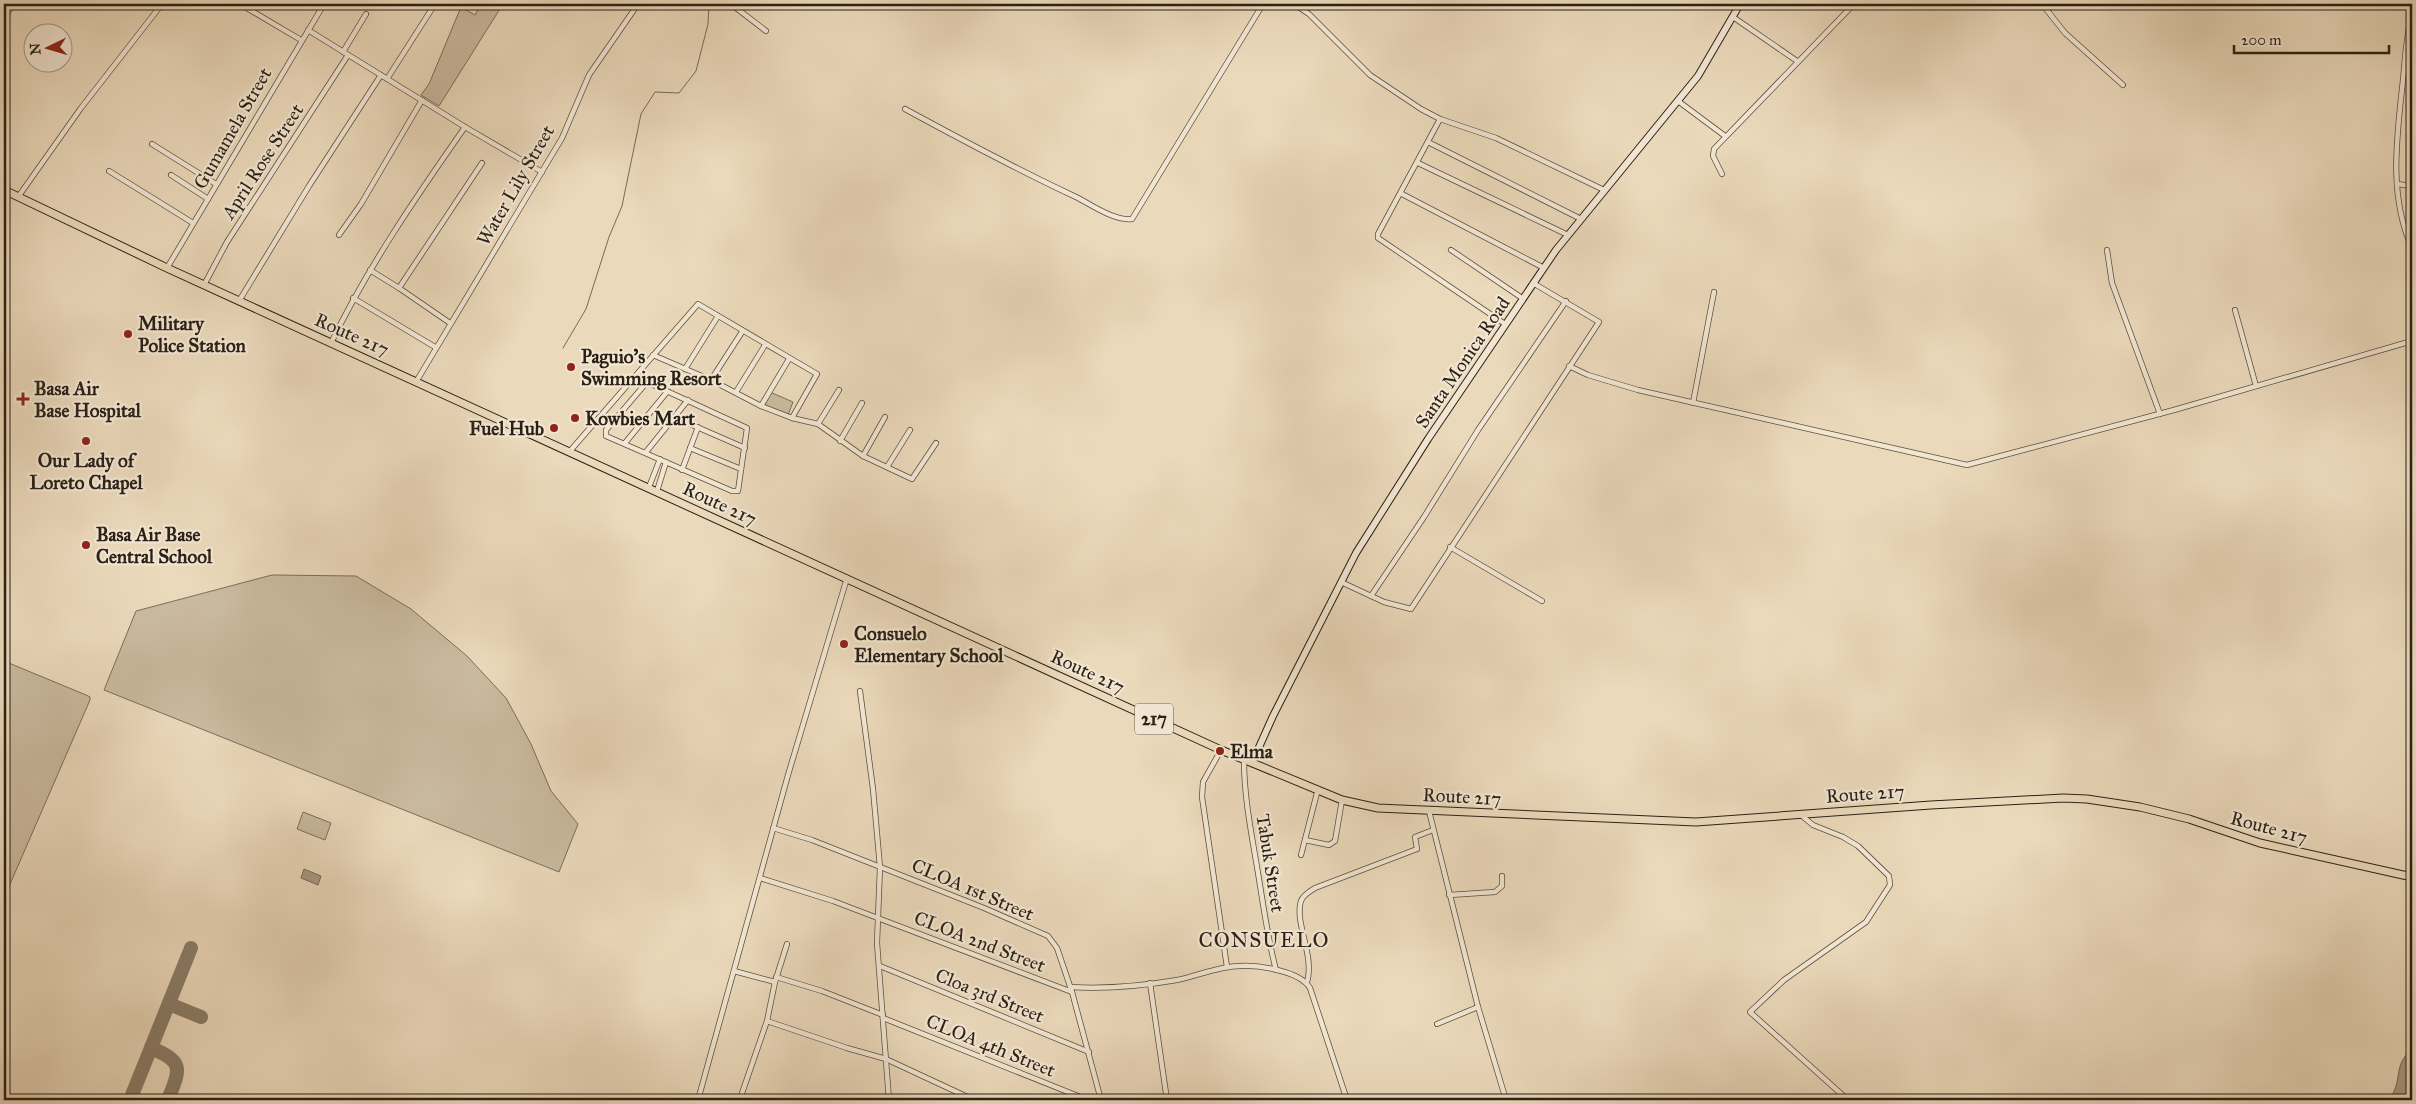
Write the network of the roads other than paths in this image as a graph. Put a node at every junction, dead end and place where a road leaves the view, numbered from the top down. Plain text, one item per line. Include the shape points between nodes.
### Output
1 (13, 4) edge
2 (162, 4) edge
3 (240, 4) edge
4 (324, 4) edge
5 (435, 4) edge
6 (638, 4) edge
7 (731, 4) edge
8 (1263, 4) edge
9 (1294, 4) edge
10 (1305, 4) edge
11 (1740, 4) edge
12 (1854, 4) edge
13 (2042, 4) edge
14 (1303, 10) junction
15 (366, 14) dead end
16 (2412, 15) edge
17 (1733, 17) junction
18 (4, 19) edge
19 (308, 30) junction
20 (766, 31) dead end
21 (301, 40) junction
22 (343, 52) junction
23 (348, 55) junction
24 (1797, 61) junction
25 (381, 75) junction
26 (387, 79) junction
27 (2123, 85) dead end
28 (422, 100) junction
29 (1678, 101) junction
30 (906, 109) dead end
31 (1440, 119) junction
32 (465, 128) junction
33 (1725, 136) junction
34 (1428, 142) junction
35 (152, 144) dead end
36 (1418, 162) junction
37 (482, 163) dead end
38 (109, 171) dead end
39 (542, 172) junction
40 (1722, 174) dead end
41 (171, 176) dead end
42 (216, 184) junction
43 (2397, 184) junction
44 (2412, 186) edge
45 (4, 190) edge
46 (1604, 190) junction
47 (1402, 194) junction
48 (18, 197) junction
49 (208, 199) junction
50 (1581, 219) junction
51 (193, 224) junction
52 (340, 235) dead end
53 (1568, 235) junction
54 (2412, 248) edge
55 (1451, 250) dead end
56 (2107, 250) dead end
57 (167, 268) junction
58 (1544, 268) junction
59 (370, 270) junction
60 (1533, 283) junction
61 (204, 285) junction
62 (398, 288) junction
63 (1714, 292) dead end
64 (353, 298) junction
65 (1522, 298) junction
66 (239, 301) junction
67 (1566, 301) junction
68 (2235, 310) dead end
69 (718, 316) junction
70 (450, 323) junction
71 (1505, 324) junction
72 (742, 332) junction
73 (2412, 341) edge
74 (332, 343) junction
75 (765, 345) junction
76 (435, 347) junction
77 (653, 355) junction
78 (789, 359) junction
79 (1569, 366) junction
80 (685, 369) junction
81 (711, 380) junction
82 (416, 382) junction
83 (2256, 386) junction
84 (839, 390) dead end
85 (667, 392) junction
86 (736, 392) junction
87 (688, 400) junction
88 (862, 403) dead end
89 (1693, 403) junction
90 (760, 406) junction
91 (2160, 414) junction
92 (674, 417) junction
93 (885, 417) dead end
94 (792, 418) junction
95 (818, 424) junction
96 (698, 427) junction
97 (910, 430) dead end
98 (840, 441) junction
99 (625, 443) junction
100 (936, 443) dead end
101 (690, 448) junction
102 (745, 448) junction
103 (570, 451) junction
104 (646, 452) junction
105 (863, 456) junction
106 (660, 459) junction
107 (666, 462) junction
108 (887, 467) junction
109 (741, 469) junction
110 (682, 470) junction
111 (649, 487) junction
112 (657, 491) junction
113 (1450, 547) junction
114 (847, 578) junction
115 (1341, 582) junction
116 (1371, 596) junction
117 (1542, 601) dead end
118 (860, 691) dead end
119 (1221, 750) junction
120 (1244, 760) junction
121 (1252, 764) junction
122 (1318, 789) junction
123 (1342, 800) junction
124 (1429, 811) junction
125 (1800, 814) junction
126 (773, 828) junction
127 (1433, 830) junction
128 (1305, 840) junction
129 (1301, 855) dead end
130 (880, 866) junction
131 (1502, 876) dead end
132 (2412, 877) edge
133 (760, 878) junction
134 (1449, 895) junction
135 (878, 919) junction
136 (787, 944) dead end
137 (880, 966) junction
138 (1227, 967) junction
139 (1276, 970) junction
140 (734, 971) junction
141 (775, 979) junction
142 (1307, 982) junction
143 (1150, 983) junction
144 (1071, 990) junction
145 (1478, 1007) junction
146 (883, 1016) junction
147 (767, 1022) junction
148 (1437, 1024) dead end
149 (1089, 1052) junction
150 (886, 1059) junction
151 (698, 1100) edge
152 (753, 1100) edge
153 (889, 1100) edge
154 (974, 1100) edge
155 (1088, 1100) edge
156 (1102, 1100) edge
157 (1168, 1100) edge
158 (1347, 1100) edge
159 (1506, 1100) edge
160 (1848, 1100) edge

1 - 18 street
2 - 48 street via 81,108
3 - 21 street
4 - 19 street, Gumamela Street
5 - 26 street
6 - 39 street, Water Lily Street via 589,74 562,138
7 - 20 street
8 - 30 street via 1132,219 1118,218 1066,193
9 - 14 street
10 - 14 street
11 - 17 street, Santa Monica Road
12 - 24 street
13 - 27 street via 2065,33
14 - 31 street via 1370,76
15 - 22 street
16 - 43 street via 2400,113 2395,172
17 - 24 street
17 - 29 street, Santa Monica Road via 1698,76
19 - 21 street, Gumamela Street
19 - 22 street
21 - 42 street, Gumamela Street
22 - 23 street
23 - 25 street
23 - 61 street, April Rose Street
24 - 33 street
25 - 26 street
25 - 66 street
26 - 28 street
28 - 32 street
28 - 52 street
29 - 33 street
29 - 46 street, Santa Monica Road
31 - 34 street
31 - 46 street via 1496,138
32 - 39 street
32 - 59 street
33 - 40 street via 1713,153
34 - 36 street
34 - 50 street
35 - 42 street
36 - 47 street
36 - 53 street
37 - 62 street
38 - 51 street
39 - 70 street, Water Lily Street
41 - 49 street
42 - 49 street, Gumamela Street
43 - 44 street
43 - 54 street via 2406,234
45 - 48 main road, Route 217 / 217
46 - 50 street, Santa Monica Road
47 - 58 street
47 - 71 street via 1378,234 1380,242
48 - 57 main road, Route 217 / 217
49 - 51 street, Gumamela Street
50 - 53 street, Santa Monica Road
51 - 57 street, Gumamela Street
53 - 58 street, Santa Monica Road
55 - 65 street
56 - 91 street via 2112,283
57 - 61 main road, Route 217 / 217
58 - 60 street, Santa Monica Road
59 - 62 street
59 - 64 street
60 - 65 street, Santa Monica Road
60 - 67 street
61 - 66 main road, Route 217 / 217
62 - 70 street
63 - 89 street
64 - 74 street
64 - 76 street
65 - 71 street, Santa Monica Road
66 - 74 main road, Route 217 / 217
67 - 79 street via 1599,322
67 - 116 street
68 - 83 street
69 - 72 street
69 - 77 street via 698,304
69 - 80 street
70 - 76 street, Water Lily Street
71 - 115 street, Santa Monica Road via 1428,439
72 - 75 street
72 - 81 street
73 - 83 street
74 - 82 main road, Route 217 / 217
75 - 78 street
75 - 86 street
76 - 82 street, Water Lily Street
77 - 80 street
77 - 103 street
78 - 90 street
78 - 94 street via 816,374
79 - 89 street via 1638,390
79 - 113 street
80 - 81 street
81 - 86 street
82 - 103 main road, Route 217 / 217
83 - 91 street
84 - 95 street
85 - 87 street
85 - 99 street
85 - 99 street via 650,383 644,384 606,430 606,436
86 - 90 street
87 - 92 street
87 - 102 street via 745,426 748,432
88 - 98 street
89 - 91 street via 1967,465
90 - 94 street
92 - 96 street
92 - 104 street
93 - 105 street
94 - 95 street
95 - 98 street
96 - 101 street
96 - 102 street
97 - 108 street
98 - 105 street
99 - 104 street
100 - 108 street via 912,479
101 - 109 street
101 - 110 street
102 - 109 street
103 - 111 main road, Route 217 / 217
104 - 106 street
105 - 108 street
106 - 107 street
106 - 111 street
107 - 110 street
107 - 112 street
109 - 110 street via 736,492
111 - 112 main road, Route 217 / 217
112 - 114 main road, Route 217 / 217
113 - 116 street via 1410,609
113 - 117 street
114 - 119 main road, Route 217 / 217
114 - 126 street
115 - 116 street
115 - 121 street, Santa Monica Road
118 - 130 street
119 - 120 main road, Route 217 / 217
119 - 138 street via 1203,782 1202,797
120 - 121 main road, Route 217 / 217
120 - 139 street, Tabuk Street via 1248,809
121 - 122 main road, Route 217 / 217
122 - 123 main road, Route 217 / 217
122 - 128 street
123 - 124 main road, Route 217 / 217 via 1378,808
123 - 128 street via 1335,842 1329,845
124 - 125 main road, Route 217 / 217 via 1696,822
124 - 127 street
125 - 132 main road, Route 217 / 217 via 2063,798 2088,800 2156,811 2260,843
125 - 160 street via 1858,846 1886,873 1890,885 1866,922 1784,980 1750,1012
126 - 130 street, CLOA 1st Street
126 - 133 street
127 - 134 street
127 - 142 street via 1415,837 1417,849 1315,888 1304,897 1301,914 1310,970
128 - 129 street
130 - 135 street
130 - 144 street, CLOA 1st Street via 1048,936 1053,941
131 - 134 street via 1502,886 1495,892
133 - 135 street, CLOA 2nd Street
133 - 140 street
134 - 145 street
135 - 137 street
135 - 144 street, CLOA 2nd Street
136 - 141 street
137 - 146 street
137 - 149 street, Cloa 3rd Street
138 - 139 street
138 - 143 street via 1177,980
139 - 142 street
140 - 141 street, CLOA 4th Street
140 - 151 street
141 - 146 street, CLOA 4th Street via 822,991
141 - 147 street
142 - 158 street
143 - 144 street
143 - 157 street
144 - 149 street
145 - 148 street
145 - 159 street
146 - 150 street
146 - 155 street, CLOA 4th Street
147 - 150 street
147 - 152 street via 741,1096
149 - 156 street
150 - 153 street
150 - 154 street

